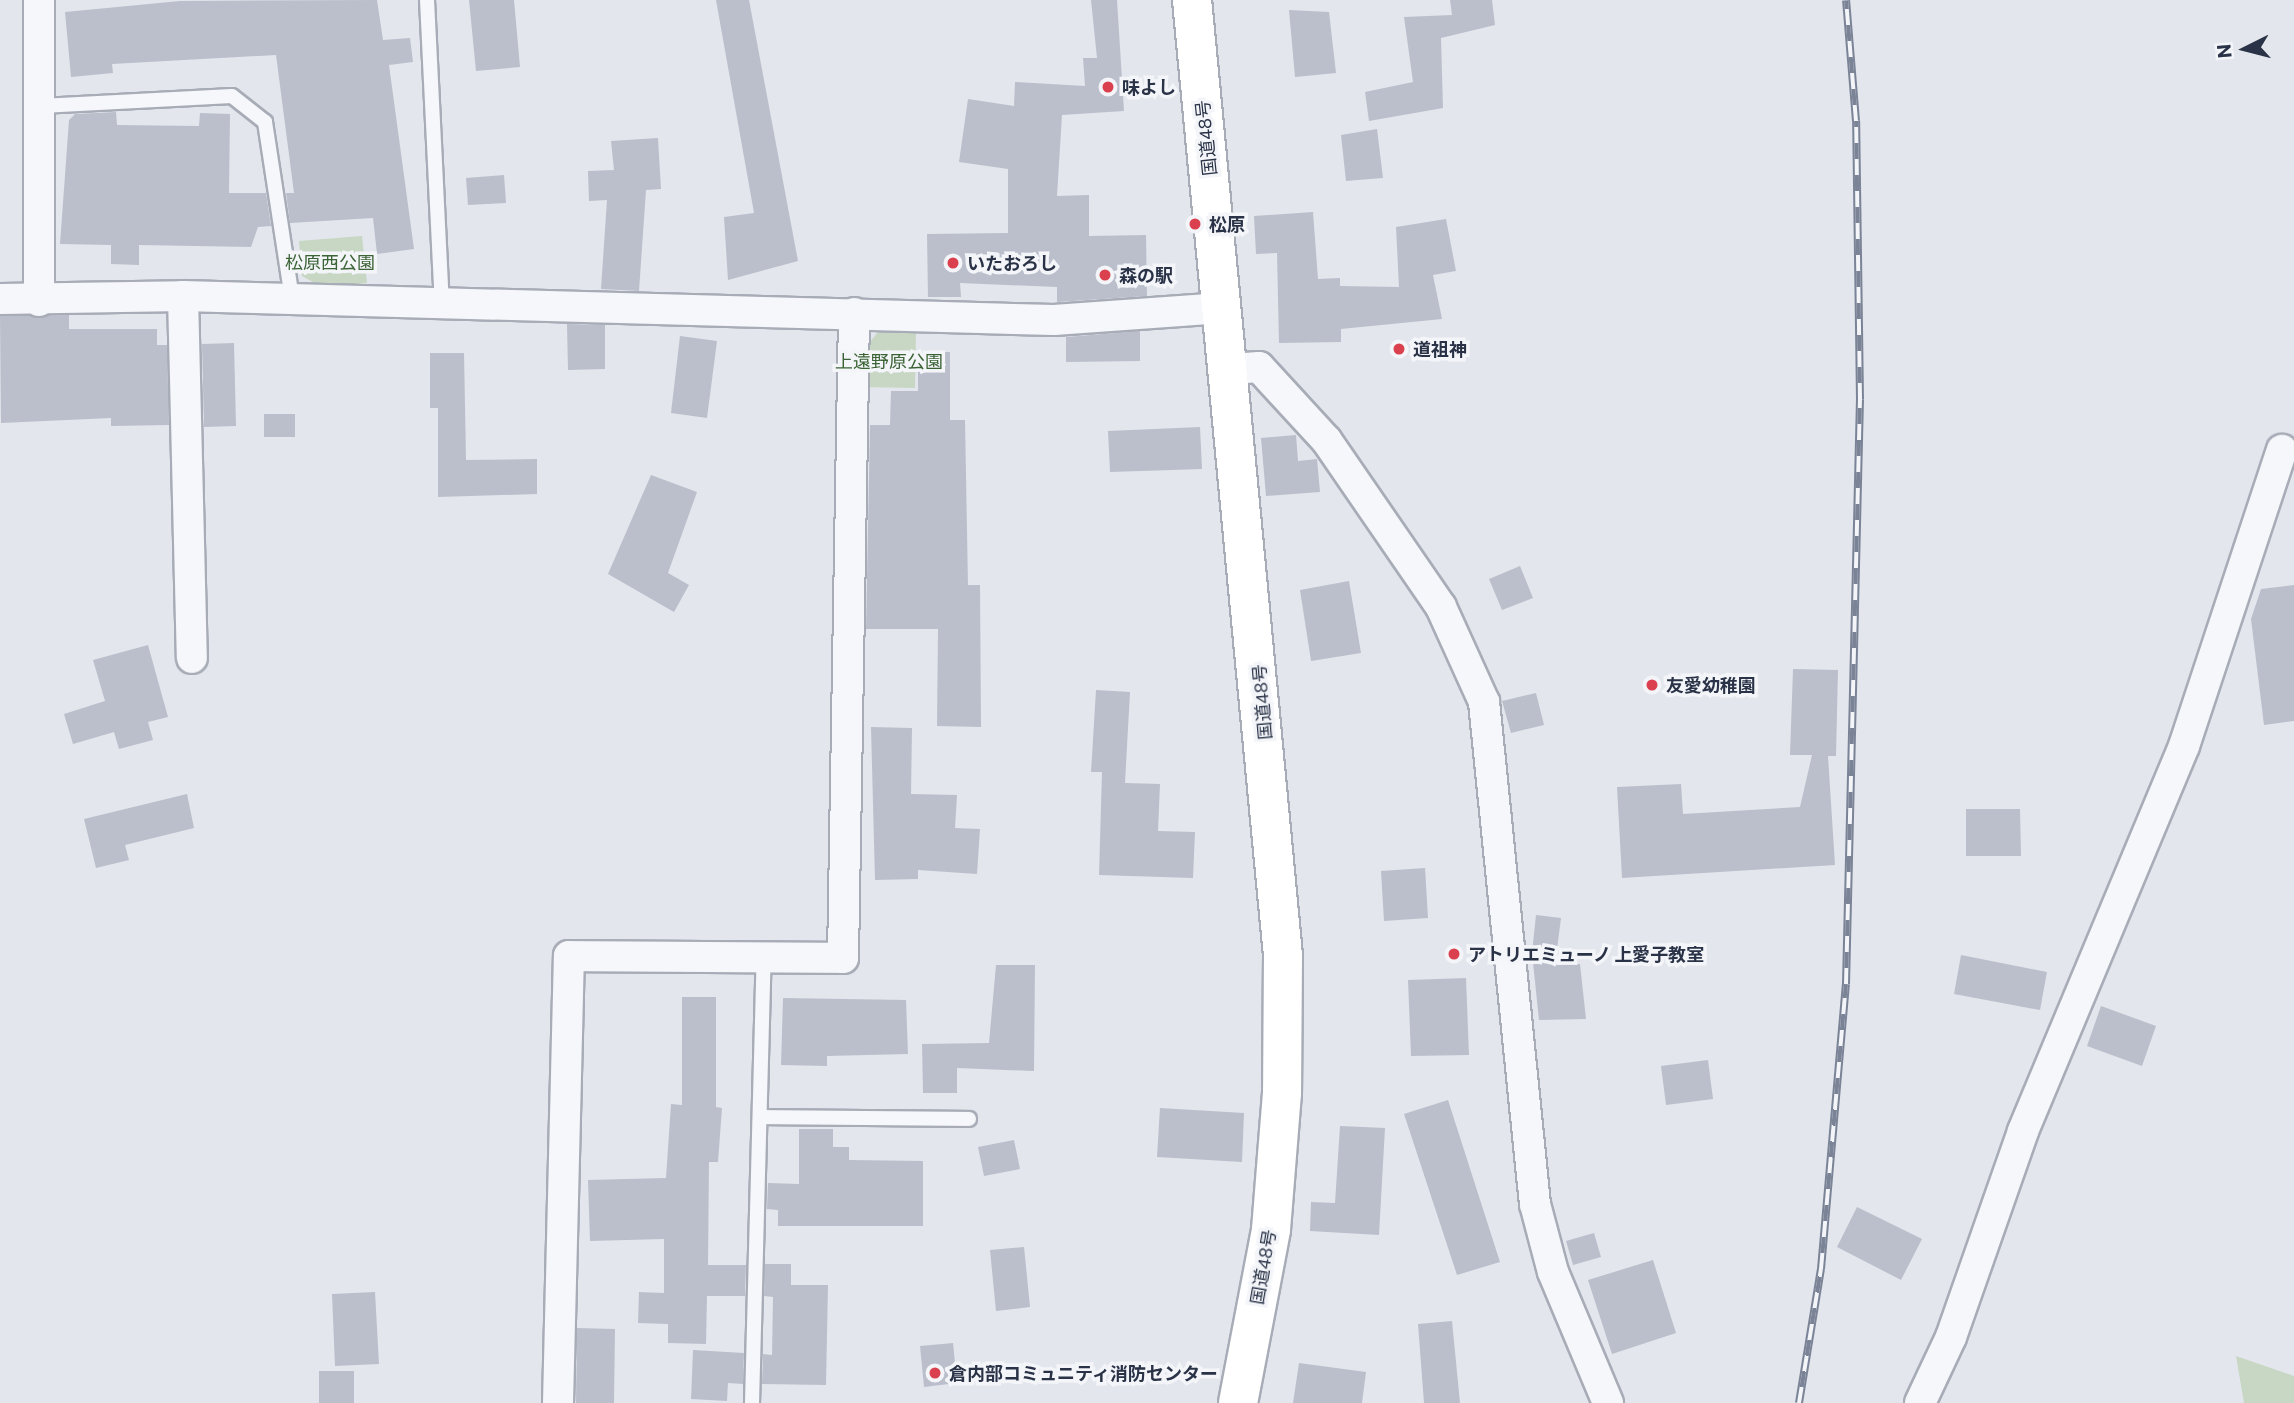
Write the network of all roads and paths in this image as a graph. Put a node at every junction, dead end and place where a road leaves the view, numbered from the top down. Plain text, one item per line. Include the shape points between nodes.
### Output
1 (39, 0) edge
2 (428, 0) edge
3 (1192, 0) edge
4 (41, 106) junction
5 (183, 296) junction
6 (0, 299) edge
7 (292, 299) junction
8 (39, 301) junction
9 (442, 303) junction
10 (1223, 308) junction
11 (854, 313) junction
12 (1231, 369) junction
13 (2282, 450) dead end
14 (192, 658) dead end
15 (764, 957) junction
16 (760, 1117) junction
17 (969, 1119) dead end
18 (558, 1403) edge
19 (752, 1403) edge
20 (1238, 1403) edge
21 (1608, 1403) edge
22 (1920, 1403) edge

1 - 4 street
2 - 9 lane
3 - 10 highway, 国道48号
4 - 7 lane via 232,96 265,121
4 - 8 street
5 - 7 street
5 - 8 street
5 - 14 street
6 - 8 street
7 - 9 street
9 - 11 street
10 - 11 street via 1054,320
10 - 12 highway, 国道48号
11 - 15 street via 844,958
12 - 20 highway, 国道48号 via 1283,955 1282,1093 1271,1230
12 - 21 street via 1259,367 1327,441 1441,607 1484,702 1535,1204 1553,1272
13 - 22 street via 2184,746 2023,1132 1951,1337
15 - 16 lane
15 - 18 street via 569,956
16 - 17 lane
16 - 19 lane

